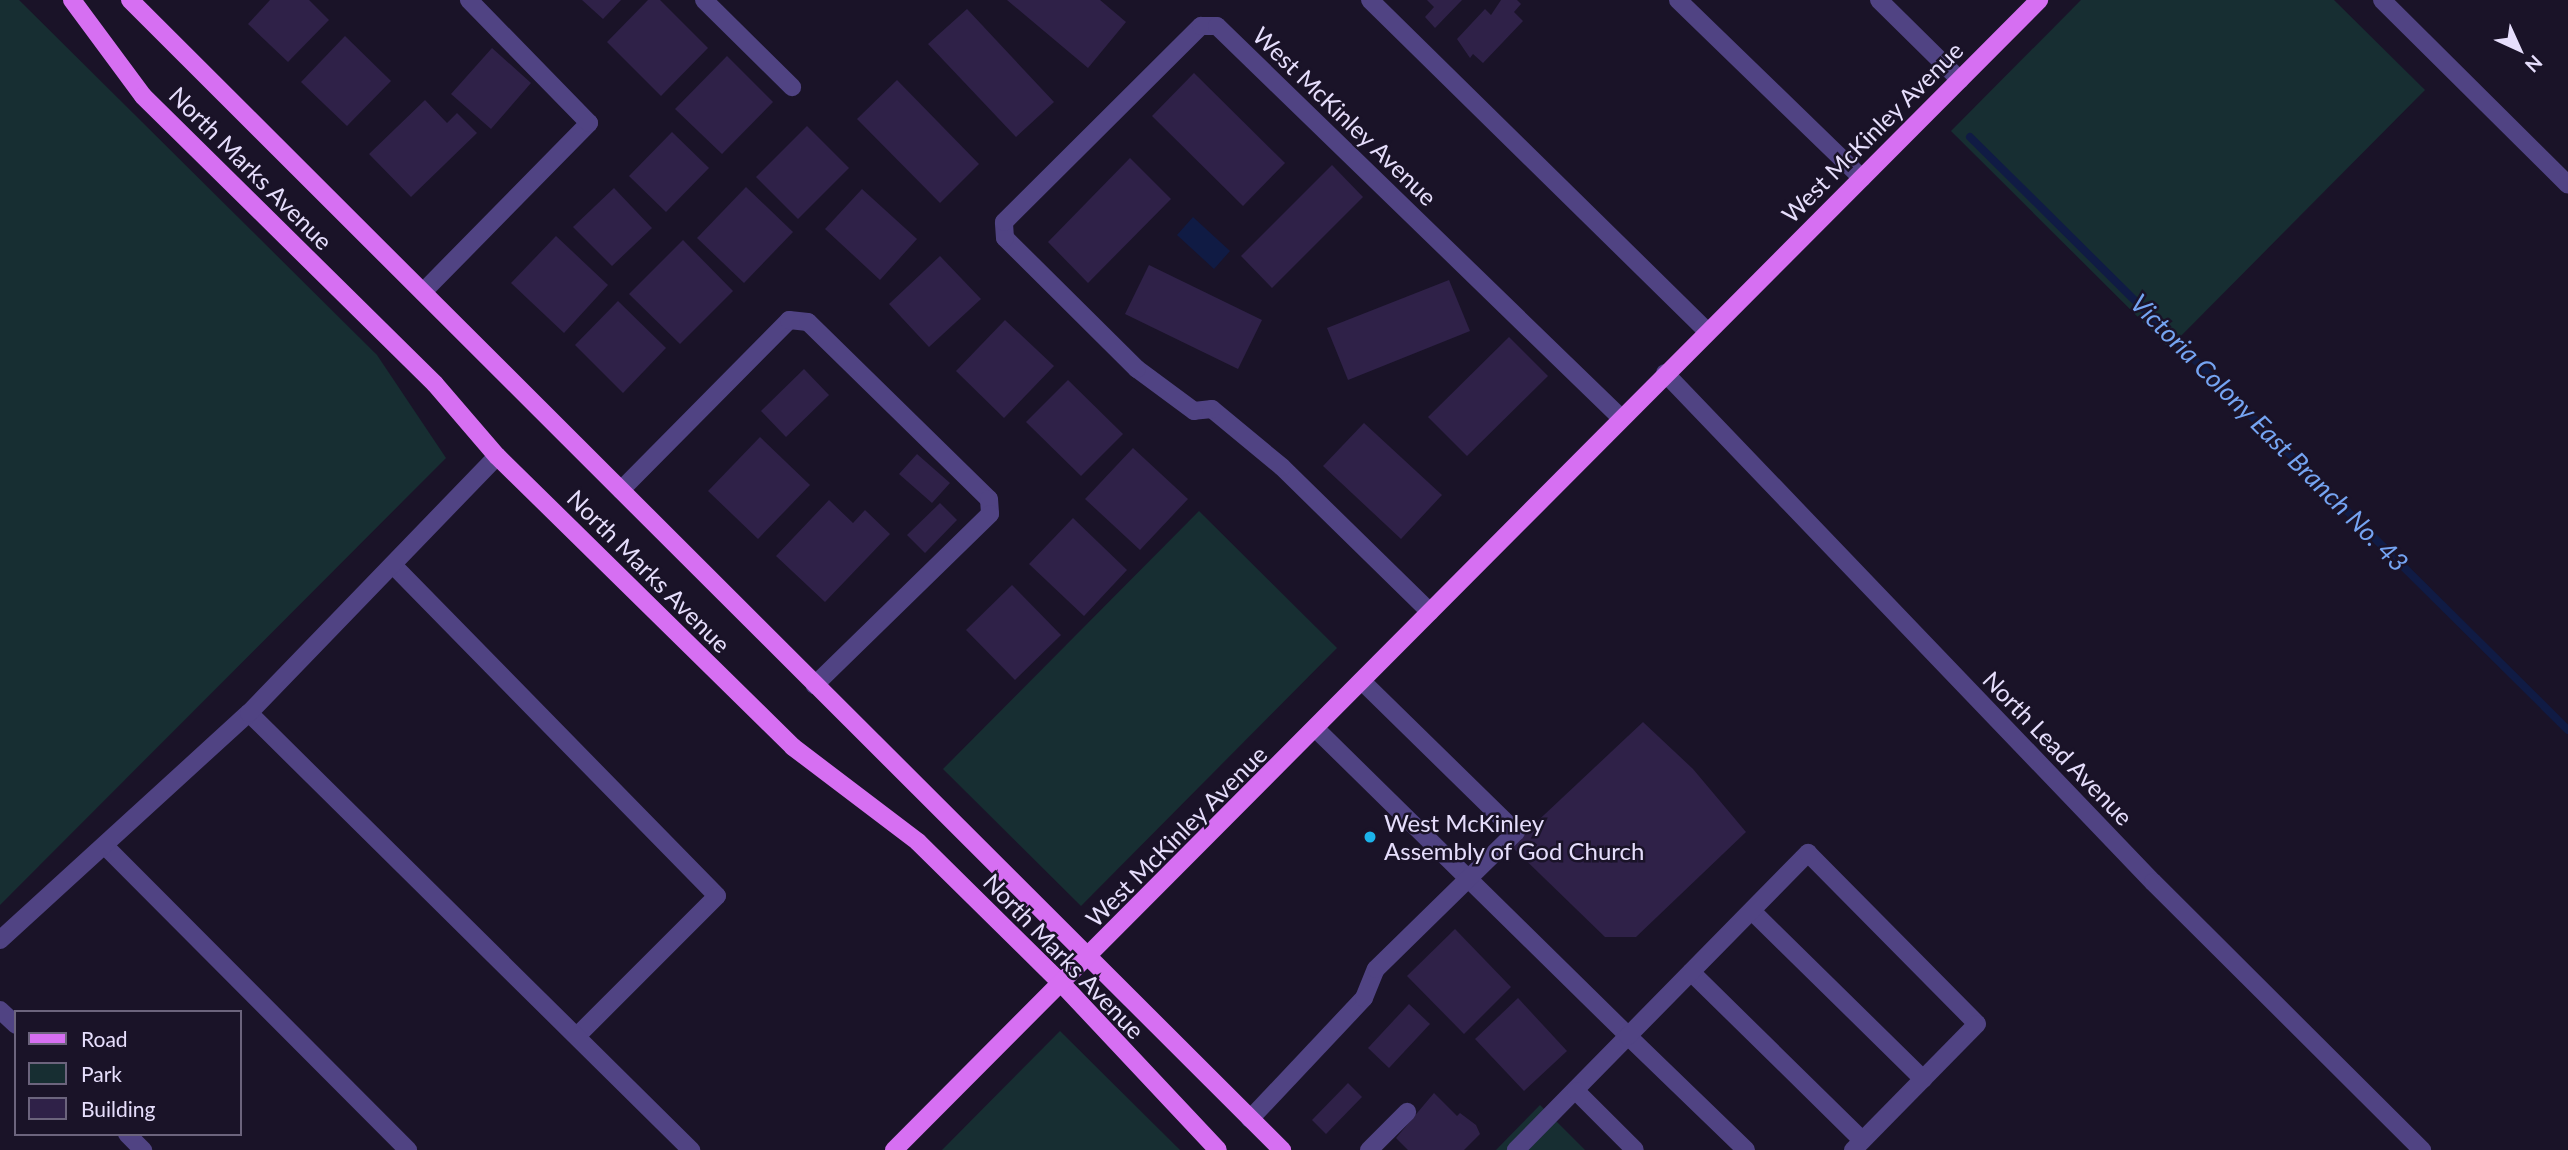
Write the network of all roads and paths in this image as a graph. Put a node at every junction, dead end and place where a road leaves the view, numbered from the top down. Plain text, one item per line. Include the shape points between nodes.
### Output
1 (72, 0) edge
2 (130, 0) edge
3 (468, 0) edge
4 (704, 0) edge
5 (1370, 0) edge
6 (1678, 0) edge
7 (1879, 0) edge
8 (2039, 0) edge
9 (2382, 0) edge
10 (1960, 80) junction
11 (792, 87) dead end
12 (1862, 178) junction
13 (2568, 185) edge
14 (423, 292) junction
15 (1707, 331) junction
16 (1665, 373) junction
17 (1620, 418) junction
18 (497, 456) junction
19 (621, 491) junction
20 (393, 565) junction
21 (1430, 612) junction
22 (1362, 681) junction
23 (815, 685) junction
24 (249, 713) junction
25 (1315, 728) junction
26 (106, 847) junction
27 (1470, 881) junction
28 (1752, 911) junction
29 (0, 940) edge
30 (1089, 959) junction
31 (1691, 972) junction
32 (1063, 985) junction
33 (0, 1010) edge
34 (14, 1023) edge
35 (579, 1034) junction
36 (1629, 1036) junction
37 (1923, 1079) junction
38 (1576, 1091) junction
39 (1407, 1112) dead end
40 (1250, 1119) junction
41 (129, 1136) edge
42 (1858, 1145) edge
43 (143, 1150) edge
44 (408, 1150) edge
45 (691, 1150) edge
46 (894, 1150) edge
47 (1218, 1150) edge
48 (1282, 1150) edge
49 (1369, 1150) edge
50 (1516, 1150) edge
51 (1635, 1150) edge
52 (1746, 1150) edge
53 (2422, 1150) edge

1 - 18 main road, North Marks Avenue via 143,96 435,384
2 - 14 main road, North Marks Avenue
3 - 14 street via 589,123
4 - 11 street
5 - 15 street
6 - 12 street
7 - 10 street
8 - 10 main road, West McKinley Avenue
9 - 13 street
10 - 12 main road, West McKinley Avenue
12 - 15 main road, West McKinley Avenue
14 - 19 main road, North Marks Avenue
15 - 16 main road, West McKinley Avenue
16 - 17 main road, West McKinley Avenue
16 - 53 street, North Lead Avenue via 2153,882
17 - 21 main road, West McKinley Avenue
17 - 21 street, West McKinley Avenue via 1217,26 1201,26 1004,222 1005,238 1137,369 1194,411 1212,409 1282,467
18 - 20 street
18 - 32 main road, North Marks Avenue via 793,747 918,842
19 - 23 main road, North Marks Avenue
19 - 23 street, North Marks Avenue via 789,320 808,321 989,499 990,514
20 - 24 street
20 - 35 street via 717,896
21 - 22 main road, West McKinley Avenue
22 - 25 main road, West McKinley Avenue
22 - 27 street via 1516,832
23 - 30 main road, North Marks Avenue
24 - 26 street
24 - 35 street
25 - 27 street
25 - 30 main road, West McKinley Avenue
26 - 29 street
26 - 44 street
27 - 36 street
27 - 40 street via 1376,969 1364,998
28 - 31 street
28 - 37 street
28 - 37 street via 1808,853 1977,1024
30 - 32 main road, West McKinley Avenue
30 - 40 main road, North Marks Avenue
31 - 36 street
31 - 42 street
32 - 46 main road, West McKinley Avenue
32 - 47 main road, North Marks Avenue
33 - 34 street
35 - 45 street
36 - 38 street
36 - 52 street
37 - 42 street
38 - 50 street
38 - 51 street
39 - 49 street
40 - 48 main road, North Marks Avenue
41 - 43 street

